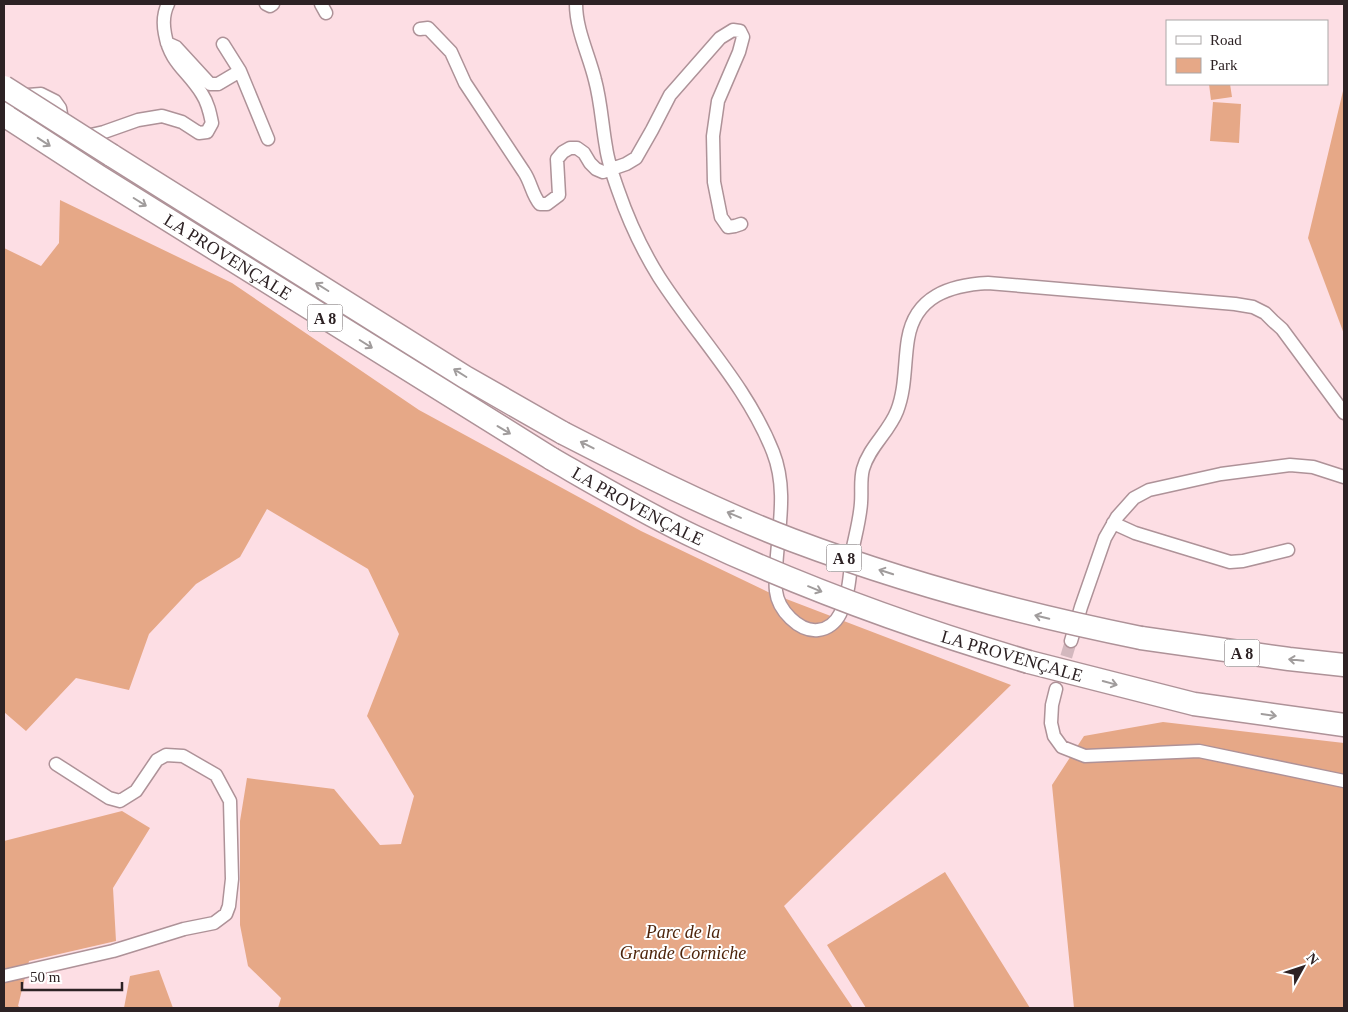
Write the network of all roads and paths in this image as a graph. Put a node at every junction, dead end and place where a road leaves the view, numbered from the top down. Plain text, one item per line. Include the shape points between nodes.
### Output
1 (168, 4) edge
2 (266, 4) edge
3 (273, 4) edge
4 (576, 4) edge
5 (420, 29) dead end
6 (166, 43) junction
7 (223, 44) dead end
8 (240, 71) junction
9 (4, 87) edge
10 (4, 106) edge
11 (4, 115) edge
12 (268, 138) dead end
13 (611, 170) junction
14 (741, 224) dead end
15 (1344, 413) edge
16 (1344, 478) edge
17 (1113, 522) junction
18 (1288, 550) dead end
19 (1072, 641) tunnel mouth
20 (1344, 665) edge
21 (1056, 689) tunnel mouth
22 (1344, 725) edge
23 (56, 764) dead end
24 (1344, 781) edge
25 (4, 976) edge

1 - 6 street via 164,11
2 - 3 street
4 - 13 street via 581,34 595,79
5 - 13 street via 428,28 450,52 465,83 527,177 540,204 547,204 559,195 557,159 570,148 584,153 596,169 603,172
6 - 8 street via 176,47 210,84 218,84
6 - 10 street via 208,106 212,123 206,132 199,133 182,122 162,116 70,140 64,137 60,108 50,98 34,94
7 - 8 street
8 - 12 street
20 -> 9 highway, LA PROVENÇALE / A 8, bridge via 1141,638 1062,622 928,586 846,559 706,503 563,433 465,377
11 -> 22 highway, LA PROVENÇALE / A 8, bridge via 552,459 661,519 758,566 880,615 1028,662 1194,704
13 - 14 street via 636,158 670,95 720,38 732,30 740,31 743,38 718,101 713,136 714,182 721,218 728,227
13 - 15 street via 631,227 646,254 746,399 774,454 782,495 776,592 790,617 806,628 826,628 840,615 859,518 863,468 897,412 914,319 927,303 954,288 988,283 1252,307 1265,313 1282,329
16 - 17 street via 1301,465 1220,474 1148,490 1134,498
17 - 18 street via 1135,533 1230,562
17 - 19 street via 1081,607
21 - 24 street via 1052,714 1054,736 1062,747 1085,756 1199,752
23 - 25 street via 109,798 120,801 136,791 157,760 166,755 183,756 216,775 230,801 232,879 229,906 226,914 214,922 113,951

